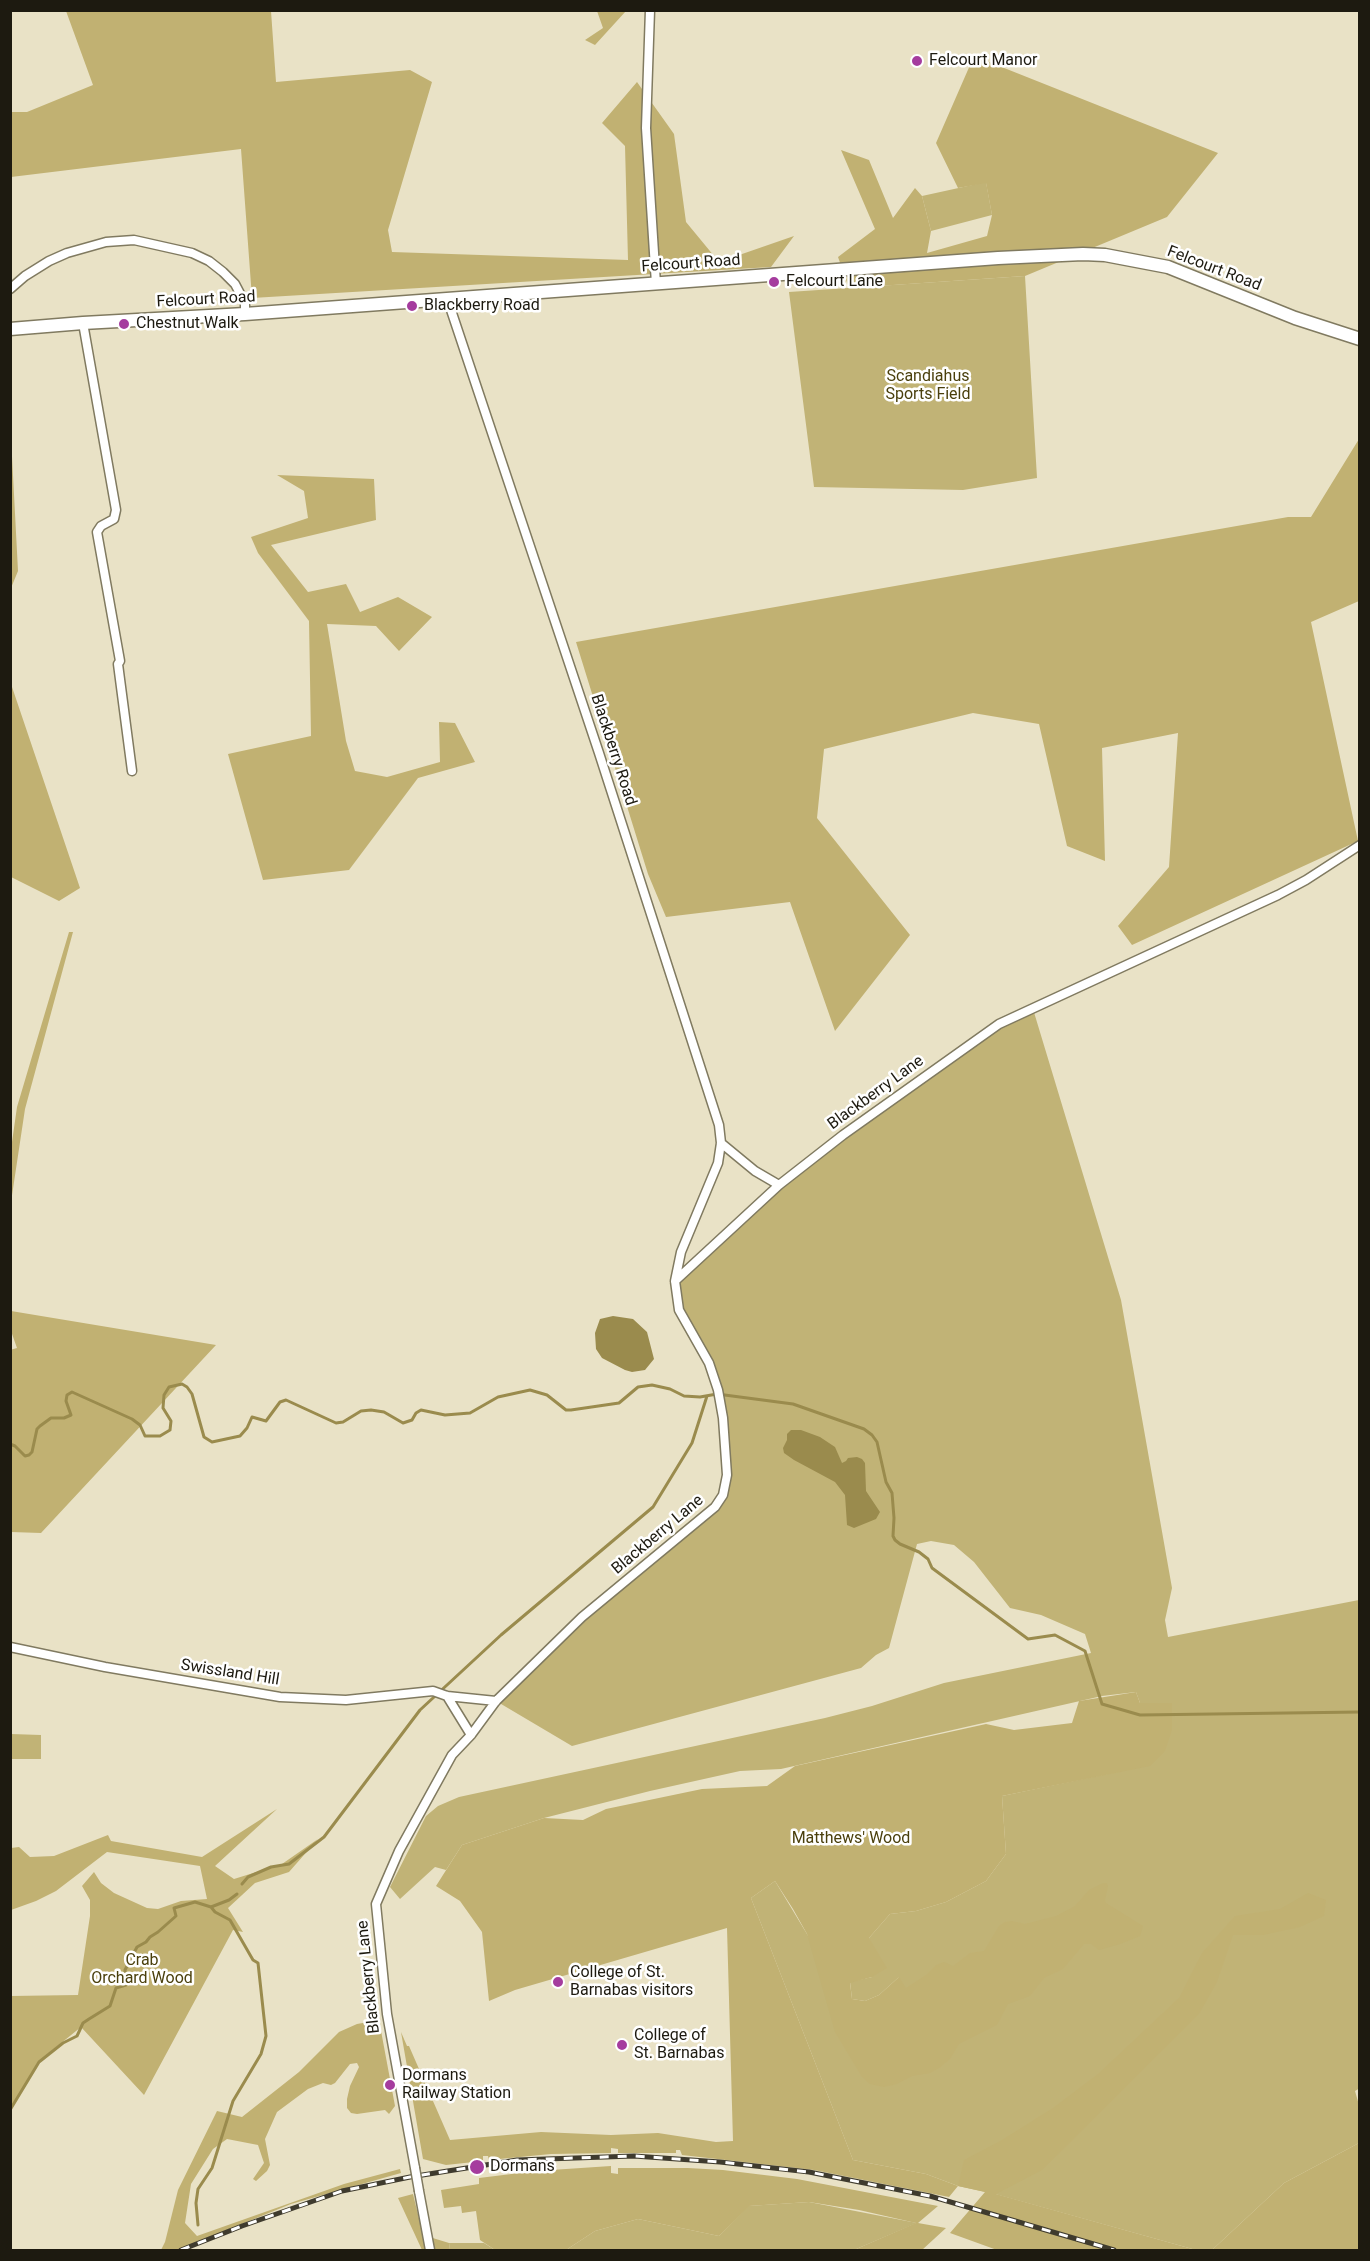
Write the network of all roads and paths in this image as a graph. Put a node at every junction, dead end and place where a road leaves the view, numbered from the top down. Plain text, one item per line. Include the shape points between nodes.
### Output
1 (650, 10) edge
2 (656, 284) junction
3 (10, 290) edge
4 (447, 298) junction
5 (245, 314) junction
6 (82, 323) junction
7 (10, 330) edge
8 (1359, 339) edge
9 (132, 771) dead end
10 (1359, 845) edge
11 (722, 1143) junction
12 (779, 1185) junction
13 (675, 1281) junction
14 (10, 1647) edge
15 (447, 1696) junction
16 (496, 1701) junction
17 (471, 1735) junction
18 (430, 2250) edge

1 - 2 street via 646,128
2 - 4 street, Felcourt Road
2 - 8 street, Felcourt Road via 998,258 1105,255 1188,274 1295,318
3 - 5 street via 25,276 67,253 106,242 134,240 192,253 208,261 235,284 245,303
4 - 5 street, Felcourt Road
4 - 11 street, Blackberry Road via 599,753 718,1119
5 - 6 street, Felcourt Road
6 - 7 street, Felcourt Road
6 - 9 street via 116,510 114,519 97,532 120,661
10 - 12 street, Blackberry Lane via 1269,899 999,1024
11 - 12 street
11 - 13 street, Blackberry Road via 713,1180 681,1252
12 - 13 street, Blackberry Lane
13 - 16 street, Blackberry Lane via 681,1316 709,1363 718,1390 727,1475 723,1496 582,1617
14 - 15 street, Swissland Hill via 280,1696 346,1700 433,1691
15 - 16 street, Swissland Hill
15 - 17 street
16 - 17 street, Blackberry Lane
17 - 18 street, Blackberry Lane, bridge via 452,1755 424,1803 376,1904 386,2005

